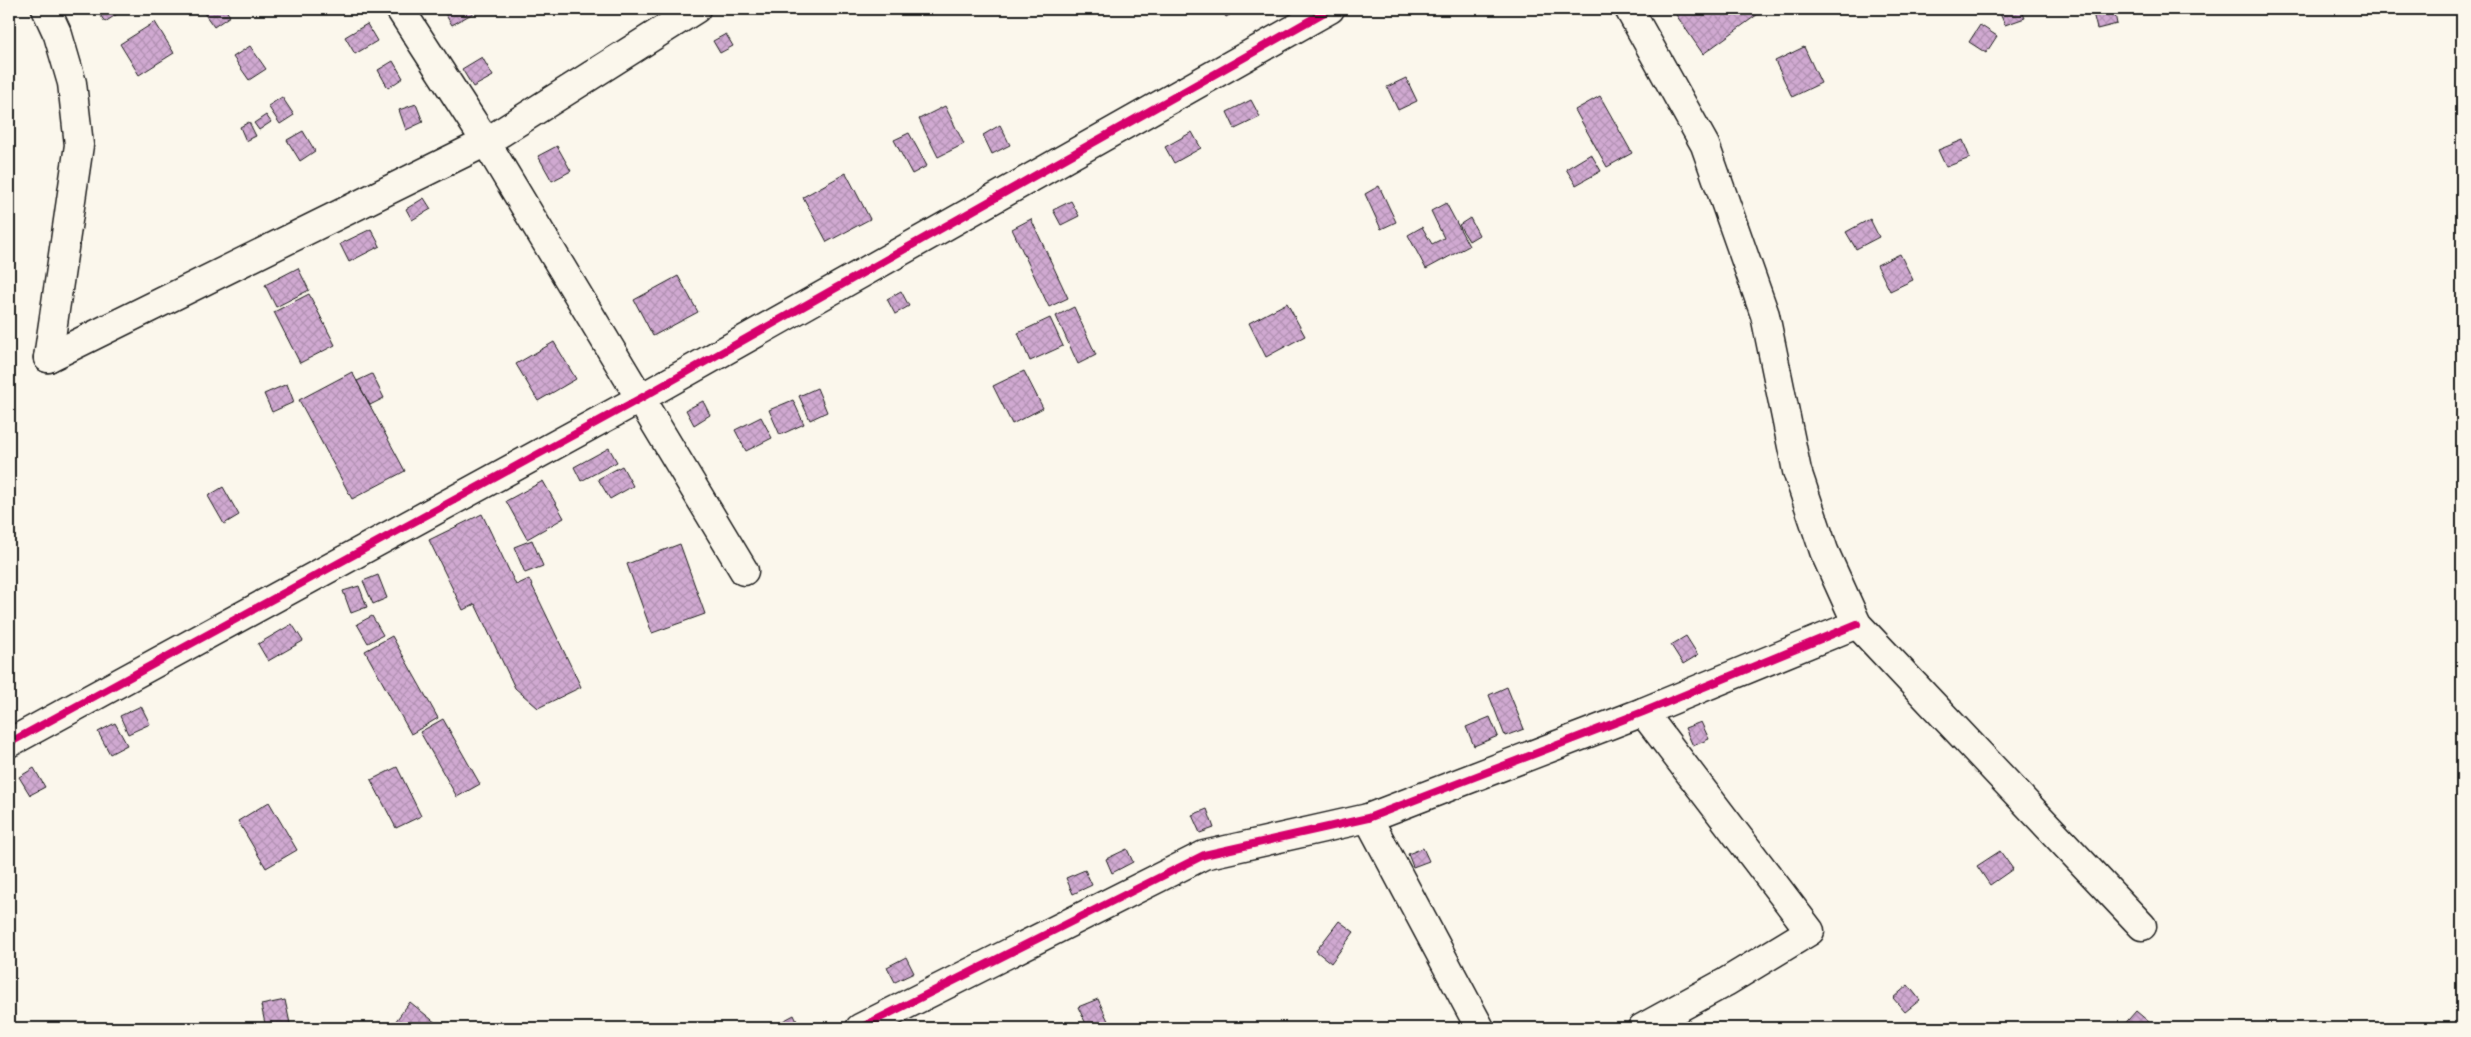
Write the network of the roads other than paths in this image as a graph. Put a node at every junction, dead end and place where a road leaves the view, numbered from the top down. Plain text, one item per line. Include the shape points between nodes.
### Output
1 (46, 9) edge
2 (400, 9) edge
3 (696, 9) edge
4 (1330, 9) edge
5 (1629, 9) edge
6 (486, 142) junction
7 (641, 398) junction
8 (744, 571) dead end
9 (1857, 624) junction
10 (1642, 712) junction
11 (9, 743) edge
12 (1368, 818) junction
13 (2142, 926) dead end
14 (860, 1028) edge
15 (1480, 1028) edge
16 (1642, 1028) edge

1 - 6 street via 72,83 79,145 48,358
2 - 6 street
3 - 6 street
4 - 7 street
5 - 9 street via 1705,145 1764,315 1797,471 1824,551
6 - 7 street
7 - 8 street
7 - 11 street
9 - 10 street
9 - 13 street
10 - 12 street
10 - 16 street via 1810,931
12 - 14 street via 1204,855
12 - 15 street

